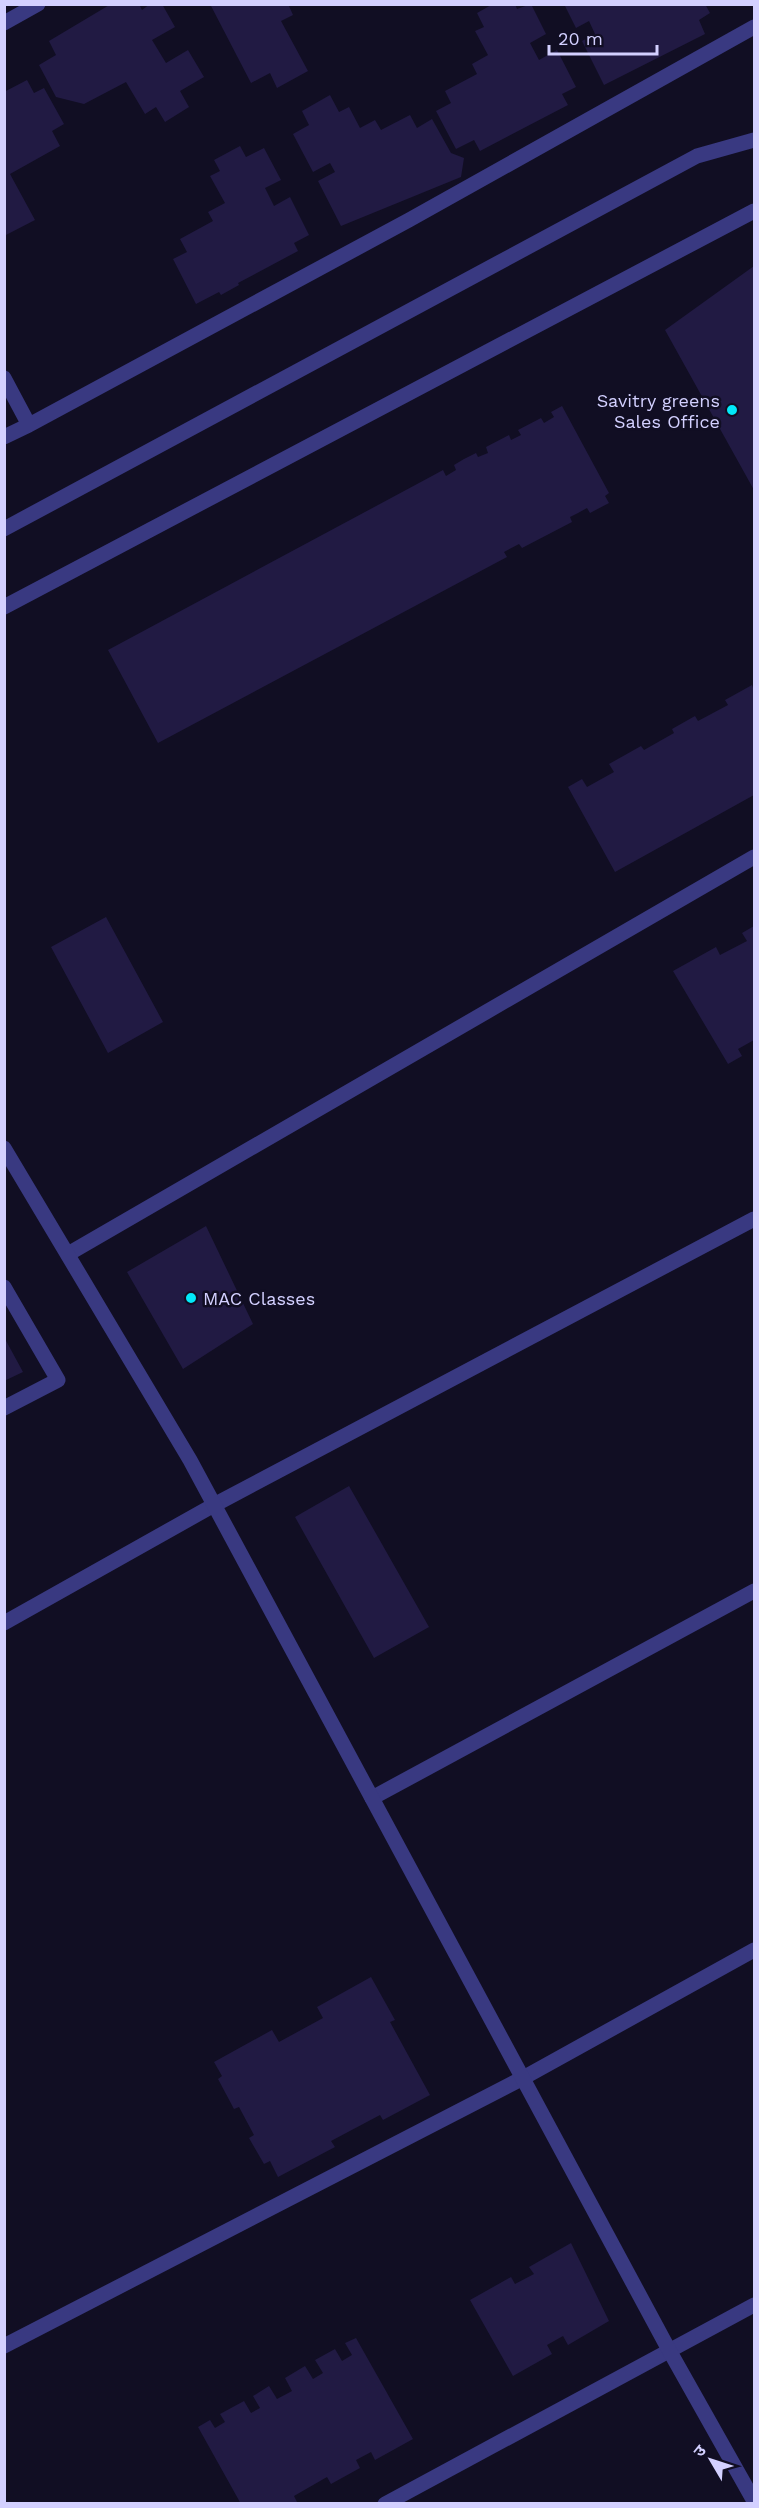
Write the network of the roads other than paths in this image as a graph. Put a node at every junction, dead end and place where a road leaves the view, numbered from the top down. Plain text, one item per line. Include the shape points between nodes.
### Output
1 (38, 4) edge
2 (4, 23) edge
3 (754, 27) edge
4 (754, 140) edge
5 (754, 211) edge
6 (4, 378) edge
7 (29, 425) junction
8 (4, 437) edge
9 (4, 529) edge
10 (4, 607) edge
11 (754, 857) edge
12 (4, 1148) edge
13 (754, 1219) edge
14 (68, 1254) junction
15 (4, 1287) edge
16 (4, 1408) edge
17 (214, 1505) junction
18 (754, 1591) edge
19 (4, 1623) edge
20 (372, 1798) junction
21 (754, 1950) edge
22 (523, 2078) junction
23 (754, 2306) edge
24 (4, 2346) edge
25 (669, 2350) junction
26 (754, 2501) edge
27 (385, 2504) edge

1 - 2 street
3 - 7 street via 409,220
4 - 9 street via 698,156
5 - 10 street
6 - 7 street
7 - 8 street
11 - 14 street
12 - 14 street
13 - 17 street
14 - 17 street
15 - 16 street via 58,1380
17 - 19 street
17 - 20 street
18 - 20 street
20 - 22 street
21 - 22 street
22 - 24 street
22 - 25 street
23 - 25 street
25 - 26 street
25 - 27 street

